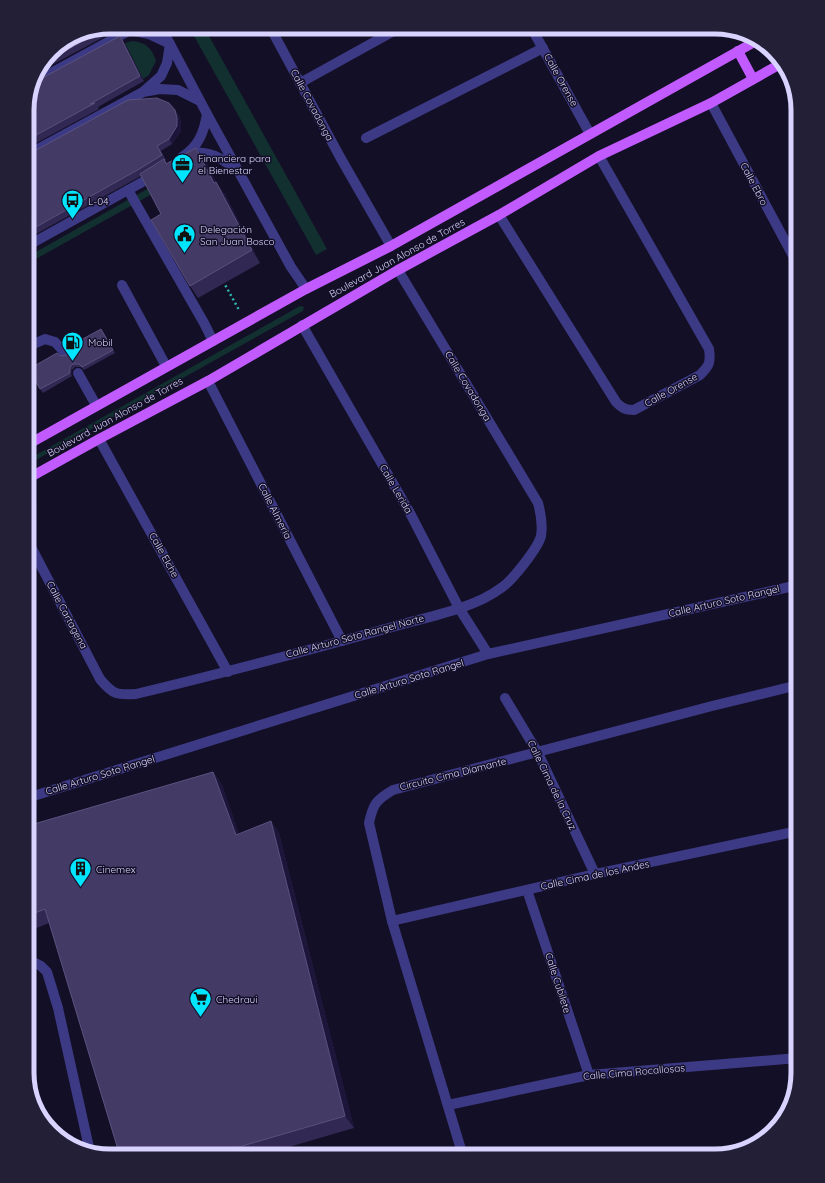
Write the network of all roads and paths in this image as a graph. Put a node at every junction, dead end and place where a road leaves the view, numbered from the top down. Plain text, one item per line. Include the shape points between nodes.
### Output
1 (123, 34) edge
2 (149, 34) edge
3 (165, 34) edge
4 (274, 34) edge
5 (388, 34) edge
6 (535, 34) edge
7 (752, 43) edge
8 (170, 44) junction
9 (543, 48) junction
10 (738, 51) junction
11 (777, 66) edge
12 (41, 79) edge
13 (753, 79) junction
14 (300, 83) junction
15 (143, 92) junction
16 (200, 101) junction
17 (711, 103) junction
18 (207, 114) junction
19 (590, 134) junction
20 (366, 138) dead end
21 (34, 151) edge
22 (190, 152) junction
23 (599, 156) junction
24 (239, 172) junction
25 (128, 190) junction
26 (499, 215) junction
27 (34, 242) edge
28 (391, 246) junction
29 (791, 252) edge
30 (398, 270) junction
31 (220, 277) edge
32 (122, 285) dead end
33 (306, 289) junction
34 (246, 323) junction
35 (302, 325) junction
36 (213, 342) junction
37 (34, 344) edge
38 (65, 353) dead end
39 (166, 366) junction
40 (78, 373) dead end
41 (208, 381) junction
42 (96, 406) junction
43 (99, 439) junction
44 (34, 441) edge
45 (34, 475) edge
46 (538, 503) joint
47 (34, 552) edge
48 (791, 587) edge
49 (459, 608) junction
50 (342, 640) junction
51 (488, 654) junction
52 (228, 672) junction
53 (791, 687) edge
54 (109, 690) joint
55 (505, 698) dead end
56 (538, 753) junction
57 (34, 796) edge
58 (791, 832) edge
59 (595, 874) junction
60 (527, 890) junction
61 (392, 921) junction
62 (34, 962) edge
63 (791, 1059) edge
64 (589, 1075) junction
65 (448, 1105) junction
66 (89, 1146) edge
67 (460, 1149) edge

1 - 12 street
2 - 8 street
3 - 8 street
4 - 14 street, Calle Covadonga
5 - 14 street
6 - 9 street, Calle Orense
7 - 10 main road, Boulevard Juan Alonso de Torres
8 - 15 street via 167,63 161,76
8 - 16 street
9 - 19 street, Calle Orense
9 - 20 street
10 - 13 main road
10 - 19 main road, Boulevard Juan Alonso de Torres
11 - 13 main road, Boulevard Juan Alonso de Torres
13 - 17 main road, Boulevard Juan Alonso de Torres
14 - 28 street, Calle Covadonga
15 - 16 street via 160,89 178,90
15 - 21 street
16 - 18 street
17 - 23 main road, Boulevard Juan Alonso de Torres
17 - 29 street, Calle Ebro
18 - 22 street via 205,129
18 - 24 street
19 - 28 main road, Boulevard Juan Alonso de Torres
22 - 24 street via 209,153
22 - 25 street
23 - 26 main road, Boulevard Juan Alonso de Torres
23 - 26 street, Calle Orense via 709,349 711,359 700,375 634,410 620,407
24 - 33 street via 291,267
25 - 27 street
25 - 36 street
26 - 30 main road, Boulevard Juan Alonso de Torres
28 - 33 main road, Boulevard Juan Alonso de Torres
30 - 35 main road, Boulevard Juan Alonso de Torres
30 - 46 street, Calle Covadonga
31 - 34 path
32 - 39 street
33 - 34 main road, Boulevard Juan Alonso de Torres
34 - 36 main road, Boulevard Juan Alonso de Torres
35 - 41 main road, Boulevard Juan Alonso de Torres
35 - 49 street, Calle Lerida via 410,513
36 - 39 main road, Boulevard Juan Alonso de Torres
37 - 38 street via 45,339 55,342
39 - 42 main road, Boulevard Juan Alonso de Torres
40 - 42 street
41 - 43 main road, Boulevard Juan Alonso de Torres
41 - 50 street, Calle Almería
42 - 44 main road, Boulevard Juan Alonso de Torres
43 - 45 main road, Boulevard Juan Alonso de Torres
43 - 52 street, Calle Elche
46 - 49 street, Calle Arturo Soto Rangel Norte via 542,519 541,537 525,563 503,588
47 - 54 street, Calle Cartagena via 100,679
48 - 51 street, Calle Arturo Soto Rangel
49 - 50 street, Calle Arturo Soto Rangel Norte
49 - 51 street, Calle Lerida
50 - 52 street, Calle Arturo Soto Rangel Norte
51 - 57 street, Calle Arturo Soto Rangel
52 - 54 street, Calle Arturo Soto Rangel Norte via 136,694 121,695
53 - 56 street, Circuito Cima Diamante
55 - 56 street, Calle Cima de la Cruz
56 - 59 street, Calle Cima de la Cruz
56 - 61 street, Circuito Cima Diamante via 393,790 379,798 368,823
58 - 59 street, Calle Cima de los Andes
59 - 60 street, Calle Cima de los Andes
60 - 61 street, Calle Cima de los Andes
60 - 64 street, Calle Cubilete
61 - 65 street, Circuito Cima Diamante
62 - 66 street via 47,972 58,1008
63 - 64 street, Calle Cima Rocallosas
64 - 65 street, Calle Cima Rocallosas
65 - 67 street, Circuito Cima Diamante

